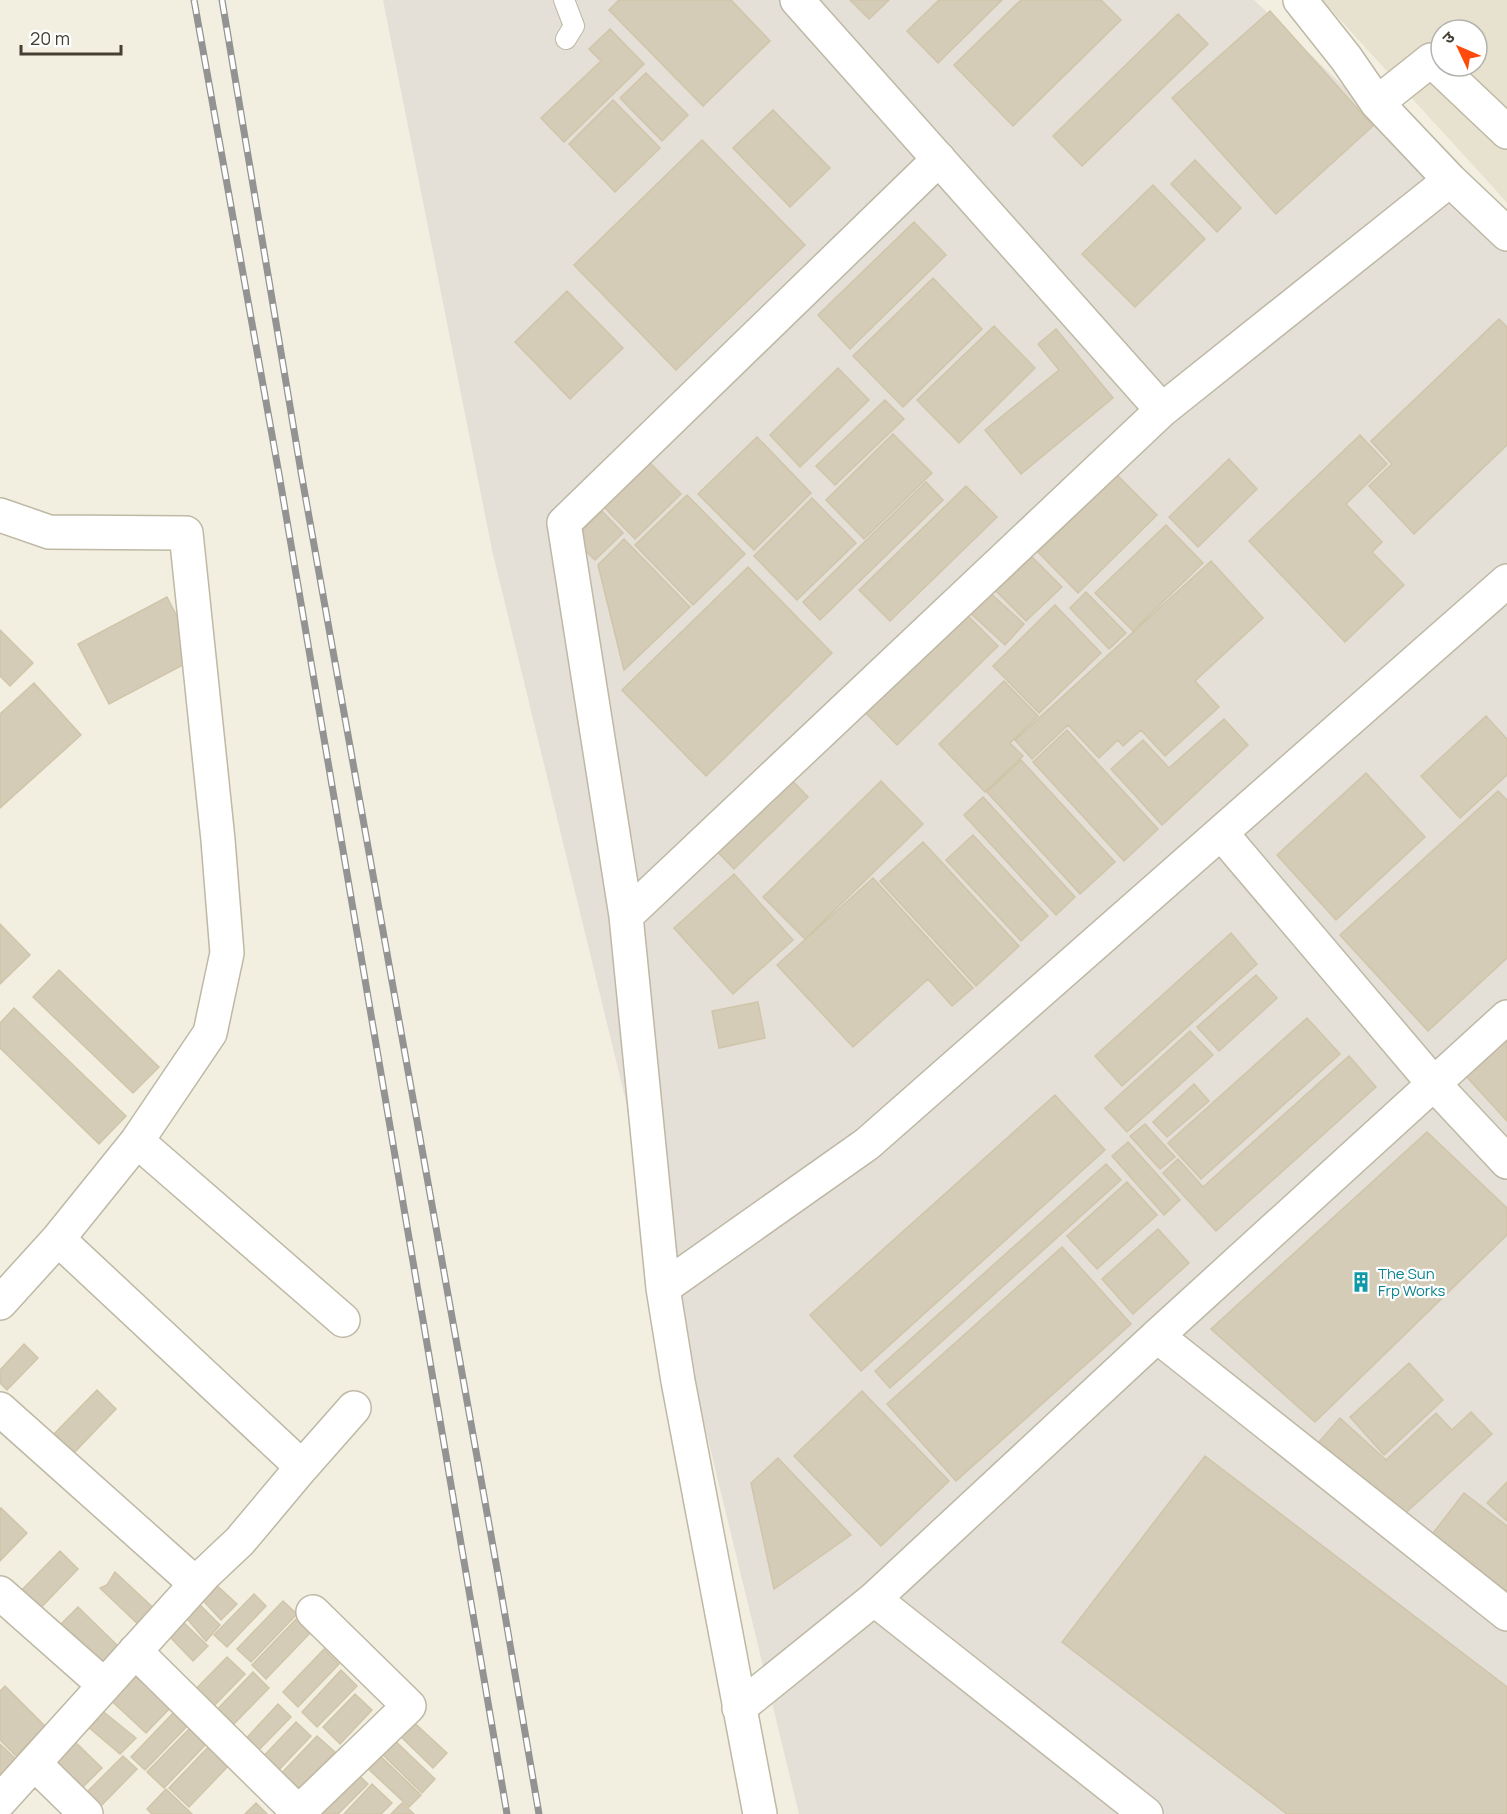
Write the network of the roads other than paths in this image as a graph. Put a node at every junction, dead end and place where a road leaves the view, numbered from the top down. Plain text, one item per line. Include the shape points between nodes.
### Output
1 (564, 0) edge
2 (797, 0) edge
3 (1300, 0) edge
4 (566, 39) dead end
5 (1377, 103) junction
6 (1507, 132) edge
7 (939, 159) junction
8 (1450, 180) junction
9 (1507, 234) edge
10 (1162, 410) junction
11 (0, 515) edge
12 (1507, 581) edge
13 (1221, 832) junction
14 (626, 916) junction
15 (1507, 1017) edge
16 (1434, 1084) junction
17 (136, 1141) junction
18 (1507, 1162) edge
19 (58, 1239) junction
20 (663, 1288) junction
21 (0, 1303) edge
22 (343, 1320) dead end
23 (1157, 1336) junction
24 (354, 1408) dead end
25 (0, 1409) edge
26 (302, 1467) junction
27 (196, 1584) junction
28 (0, 1593) edge
29 (874, 1599) junction
30 (313, 1612) dead end
31 (1507, 1614) edge
32 (135, 1651) junction
33 (104, 1685) junction
34 (739, 1708) junction
35 (35, 1764) junction
36 (1, 1799) edge
37 (300, 1813) edge
38 (86, 1814) edge
39 (760, 1814) edge
40 (1146, 1814) edge

1 - 4 lane via 574,26
2 - 7 street
3 - 5 street
5 - 6 street via 1431,60
5 - 8 street
7 - 10 street
7 - 14 street via 564,523
8 - 9 street
8 - 10 street
10 - 14 street
11 - 17 street via 49,532 186,533 227,953 210,1033
12 - 13 street
13 - 16 street
13 - 20 street via 867,1144
14 - 20 street
15 - 16 street
16 - 18 street
16 - 23 street
17 - 19 street
17 - 22 street
19 - 21 street
19 - 26 street
20 - 34 street
23 - 29 street
23 - 31 street
24 - 26 street
25 - 27 street
26 - 27 street via 240,1541
27 - 32 street
28 - 33 street
29 - 34 street
29 - 40 street
30 - 37 street via 409,1706
32 - 33 street
32 - 37 street
33 - 35 street
34 - 39 street
35 - 36 street
35 - 38 street

